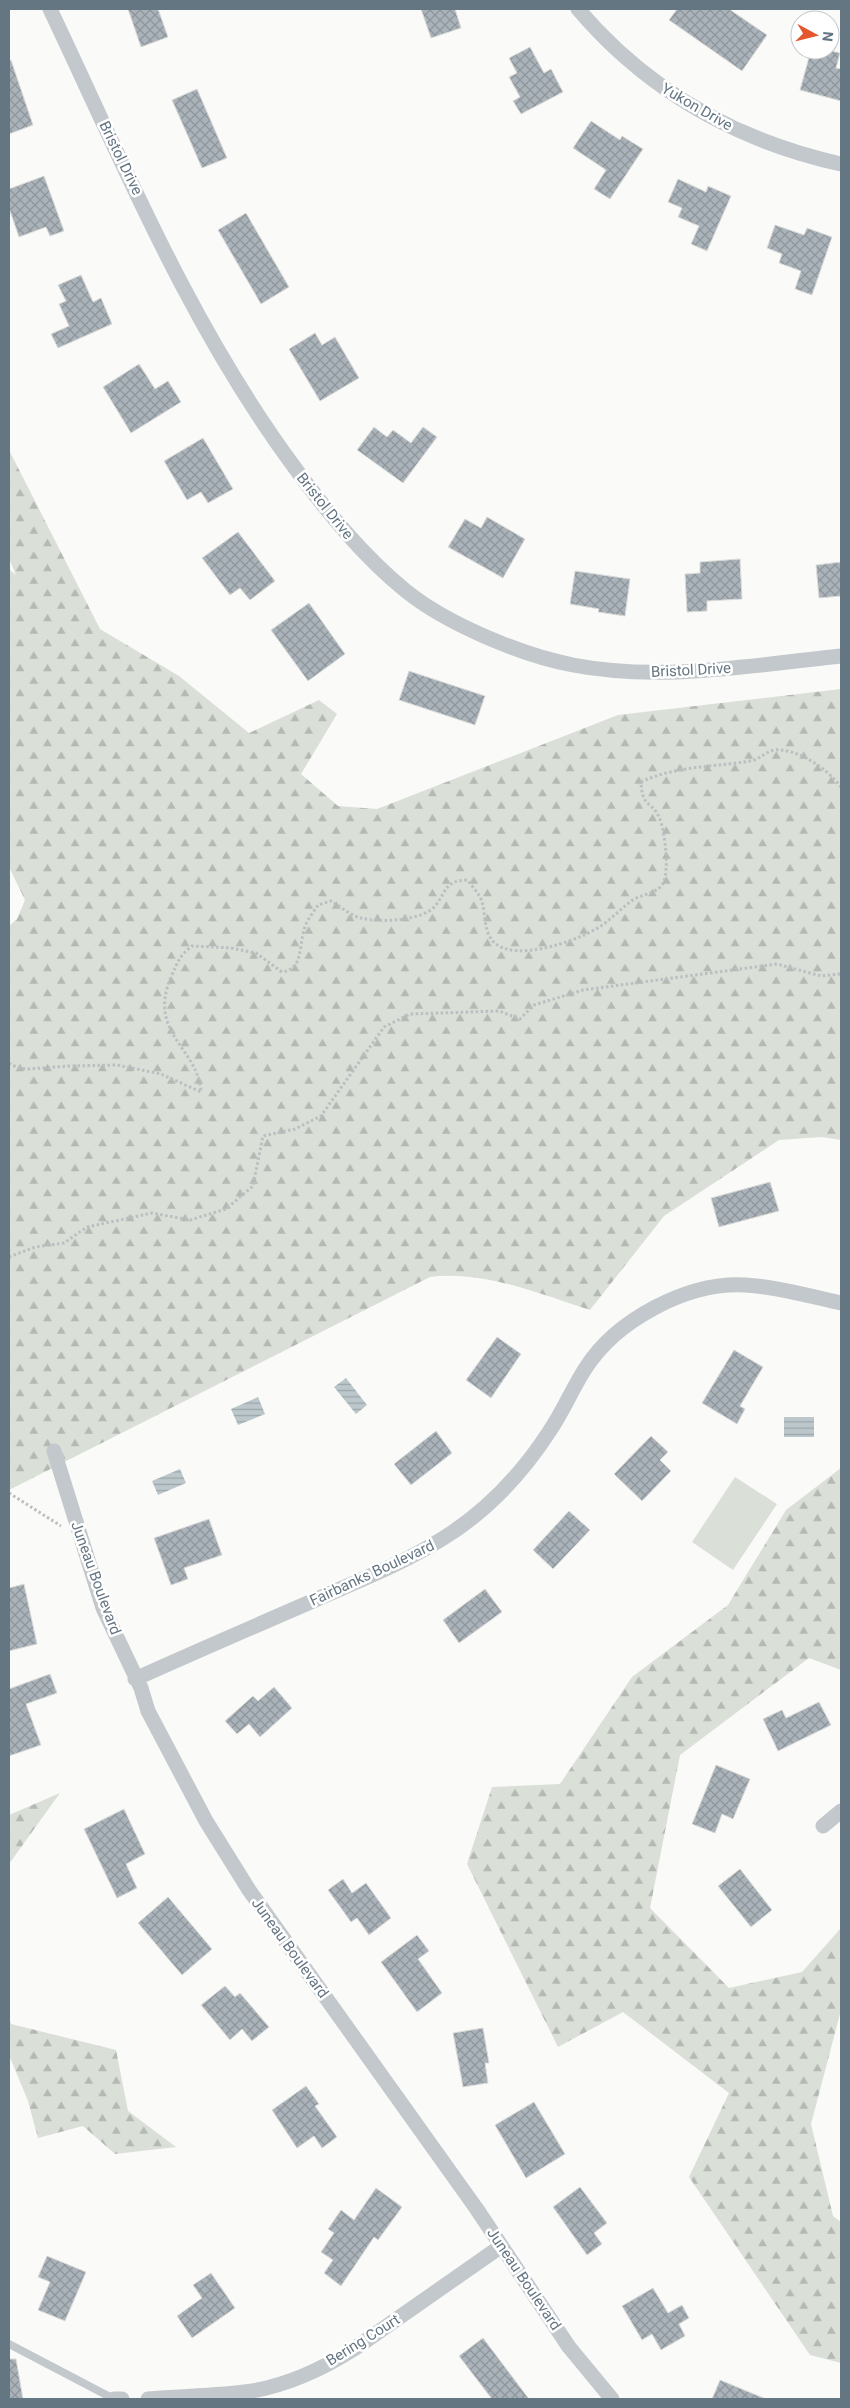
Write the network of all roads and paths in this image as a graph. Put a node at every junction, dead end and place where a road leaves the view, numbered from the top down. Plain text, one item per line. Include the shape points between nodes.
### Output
1 (50, 9) edge
2 (578, 9) edge
3 (841, 164) edge
4 (841, 656) edge
5 (841, 787) edge
6 (841, 974) edge
7 (9, 1063) edge
8 (9, 1257) edge
9 (841, 1303) edge
10 (54, 1451) dead end
11 (9, 1492) edge
12 (80, 1539) junction
13 (136, 1679) junction
14 (841, 1811) edge
15 (823, 1826) dead end
16 (500, 2247) junction
17 (9, 2344) edge
18 (114, 2399) edge
19 (122, 2399) edge
20 (148, 2399) edge
21 (612, 2399) edge

1 - 4 street, Bristol Drive via 190,300 227,366 268,432 318,499 364,554 409,593 459,624 529,653 572,665 632,673 710,670
2 - 3 street, Yukon Drive via 629,62 703,113 754,138
5 - 7 path via 832,775 815,764 781,750 769,750 757,760 692,768 641,782 642,794 648,806 659,816 663,829 664,882 656,891 642,894 629,902 595,930 544,948 524,951 495,943 483,917 482,902 467,880 457,880 449,885 435,906 398,921 360,918 331,901 318,905 304,929 297,964 291,970 282,972 256,953 192,946 180,955 168,984 166,1025 200,1079 201,1092 161,1074 118,1066 29,1070
6 - 8 path via 821,976 777,964 583,990 534,1005 520,1019 499,1011 410,1014 384,1027 321,1116 295,1129 263,1136 253,1186 226,1209 190,1220 152,1213 87,1227 64,1243 36,1247
9 - 13 street, Fairbanks Boulevard via 744,1285 707,1289 656,1306 610,1340 586,1367 550,1431 515,1479 487,1506 442,1539 394,1566
10 - 12 street, Juneau Boulevard
11 - 12 path
12 - 13 street, Juneau Boulevard via 103,1608
13 - 16 street, Juneau Boulevard via 179,1773 249,1890 476,2208
14 - 15 street
16 - 20 street, Bering Court via 354,2349 292,2380 252,2390
16 - 21 street, Juneau Boulevard via 570,2347
17 - 18 lane
18 - 19 street

